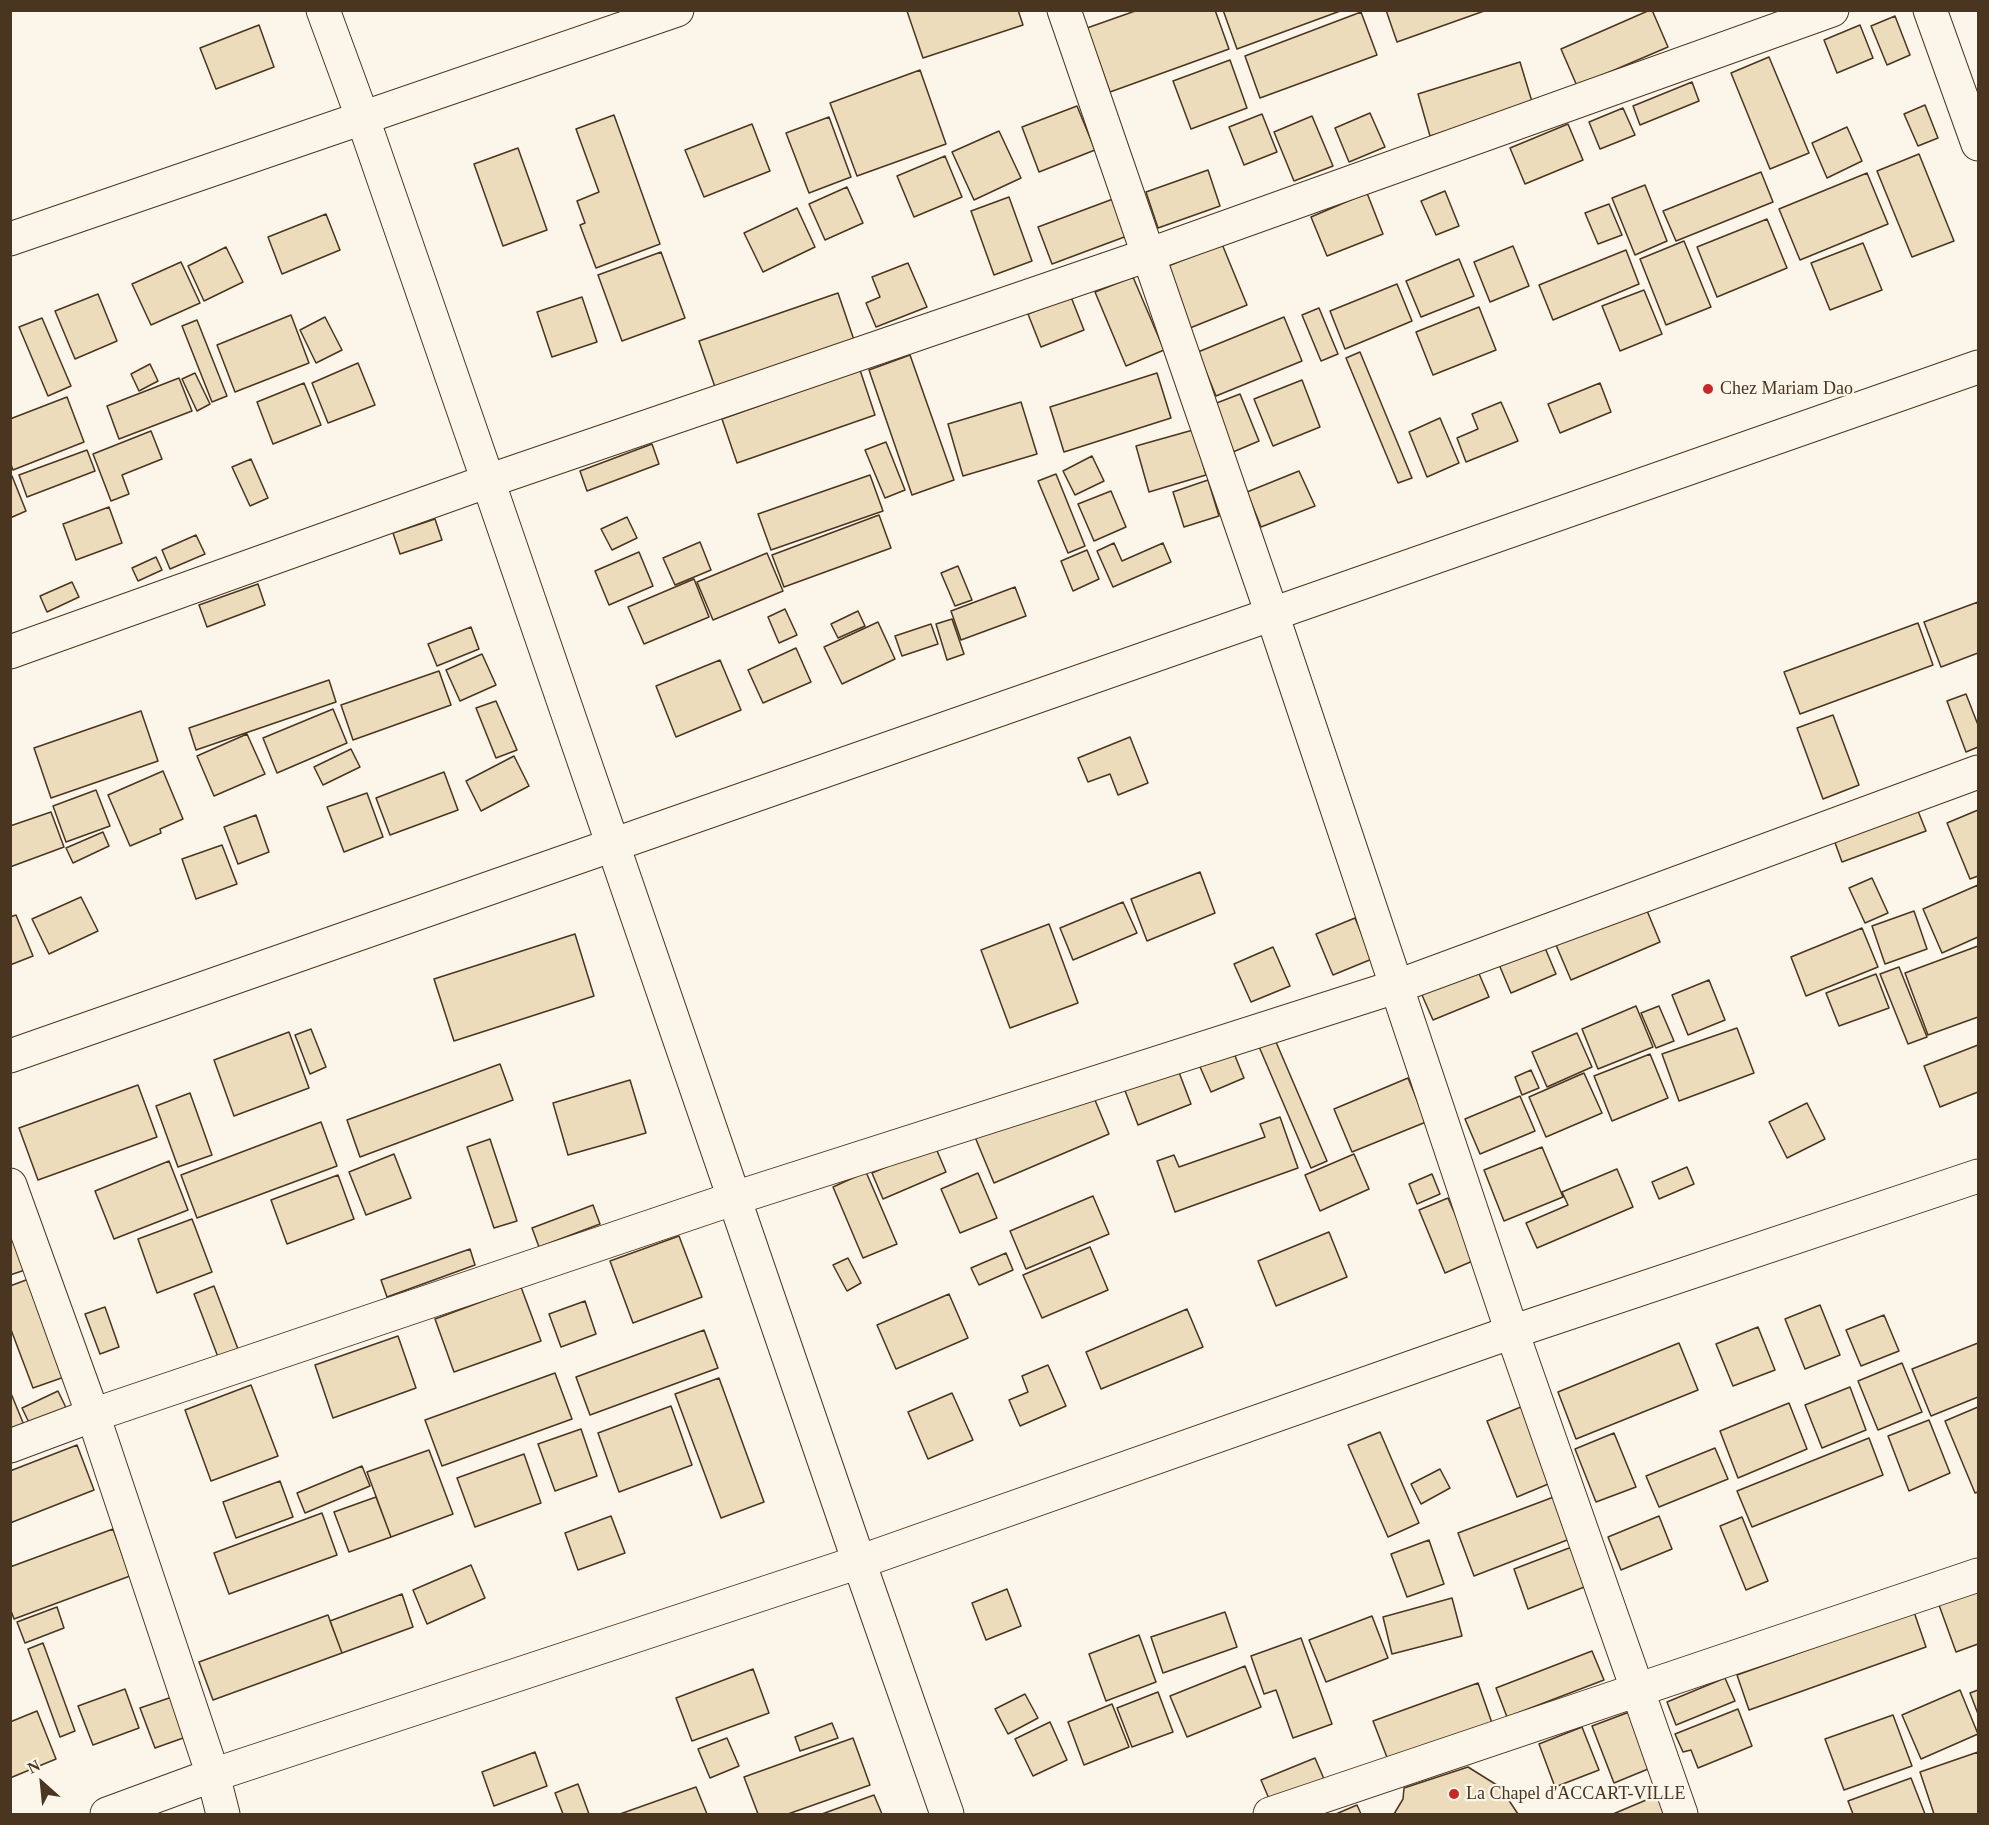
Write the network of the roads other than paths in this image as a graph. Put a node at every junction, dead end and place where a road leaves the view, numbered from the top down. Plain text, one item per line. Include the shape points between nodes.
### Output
1 (323, 10) edge
2 (677, 10) edge
3 (1064, 10) edge
4 (1832, 10) edge
5 (1930, 10) edge
6 (363, 119) junction
7 (1978, 144) edge
8 (10, 239) edge
9 (1148, 255) junction
10 (1978, 367) edge
11 (488, 481) junction
12 (1272, 614) junction
13 (10, 652) edge
14 (1978, 772) edge
15 (613, 845) junction
16 (1398, 986) junction
17 (10, 1056) edge
18 (1978, 1176) edge
19 (10, 1185) edge
20 (735, 1198) junction
21 (1512, 1332) junction
22 (93, 1415) junction
23 (10, 1446) edge
24 (859, 1562) junction
25 (1978, 1575) edge
26 (1639, 1689) junction
27 (213, 1775) junction
28 (107, 1815) edge
29 (223, 1815) edge
30 (947, 1815) edge
31 (1270, 1815) edge
32 (1681, 1815) edge

1 - 6 street
2 - 6 street
3 - 9 street
4 - 9 street
5 - 7 street
6 - 8 street
6 - 11 street
9 - 11 street
9 - 12 street
10 - 12 street
11 - 13 street
11 - 15 street
12 - 15 street
12 - 16 street
14 - 16 street
15 - 17 street
15 - 20 street
16 - 20 street
16 - 21 street
18 - 21 street
19 - 22 street
20 - 22 street
20 - 24 street
21 - 24 street
21 - 26 street
22 - 23 street
22 - 27 street
24 - 27 street
24 - 30 street
25 - 26 street
26 - 31 street
26 - 32 street
27 - 28 street
27 - 29 street

